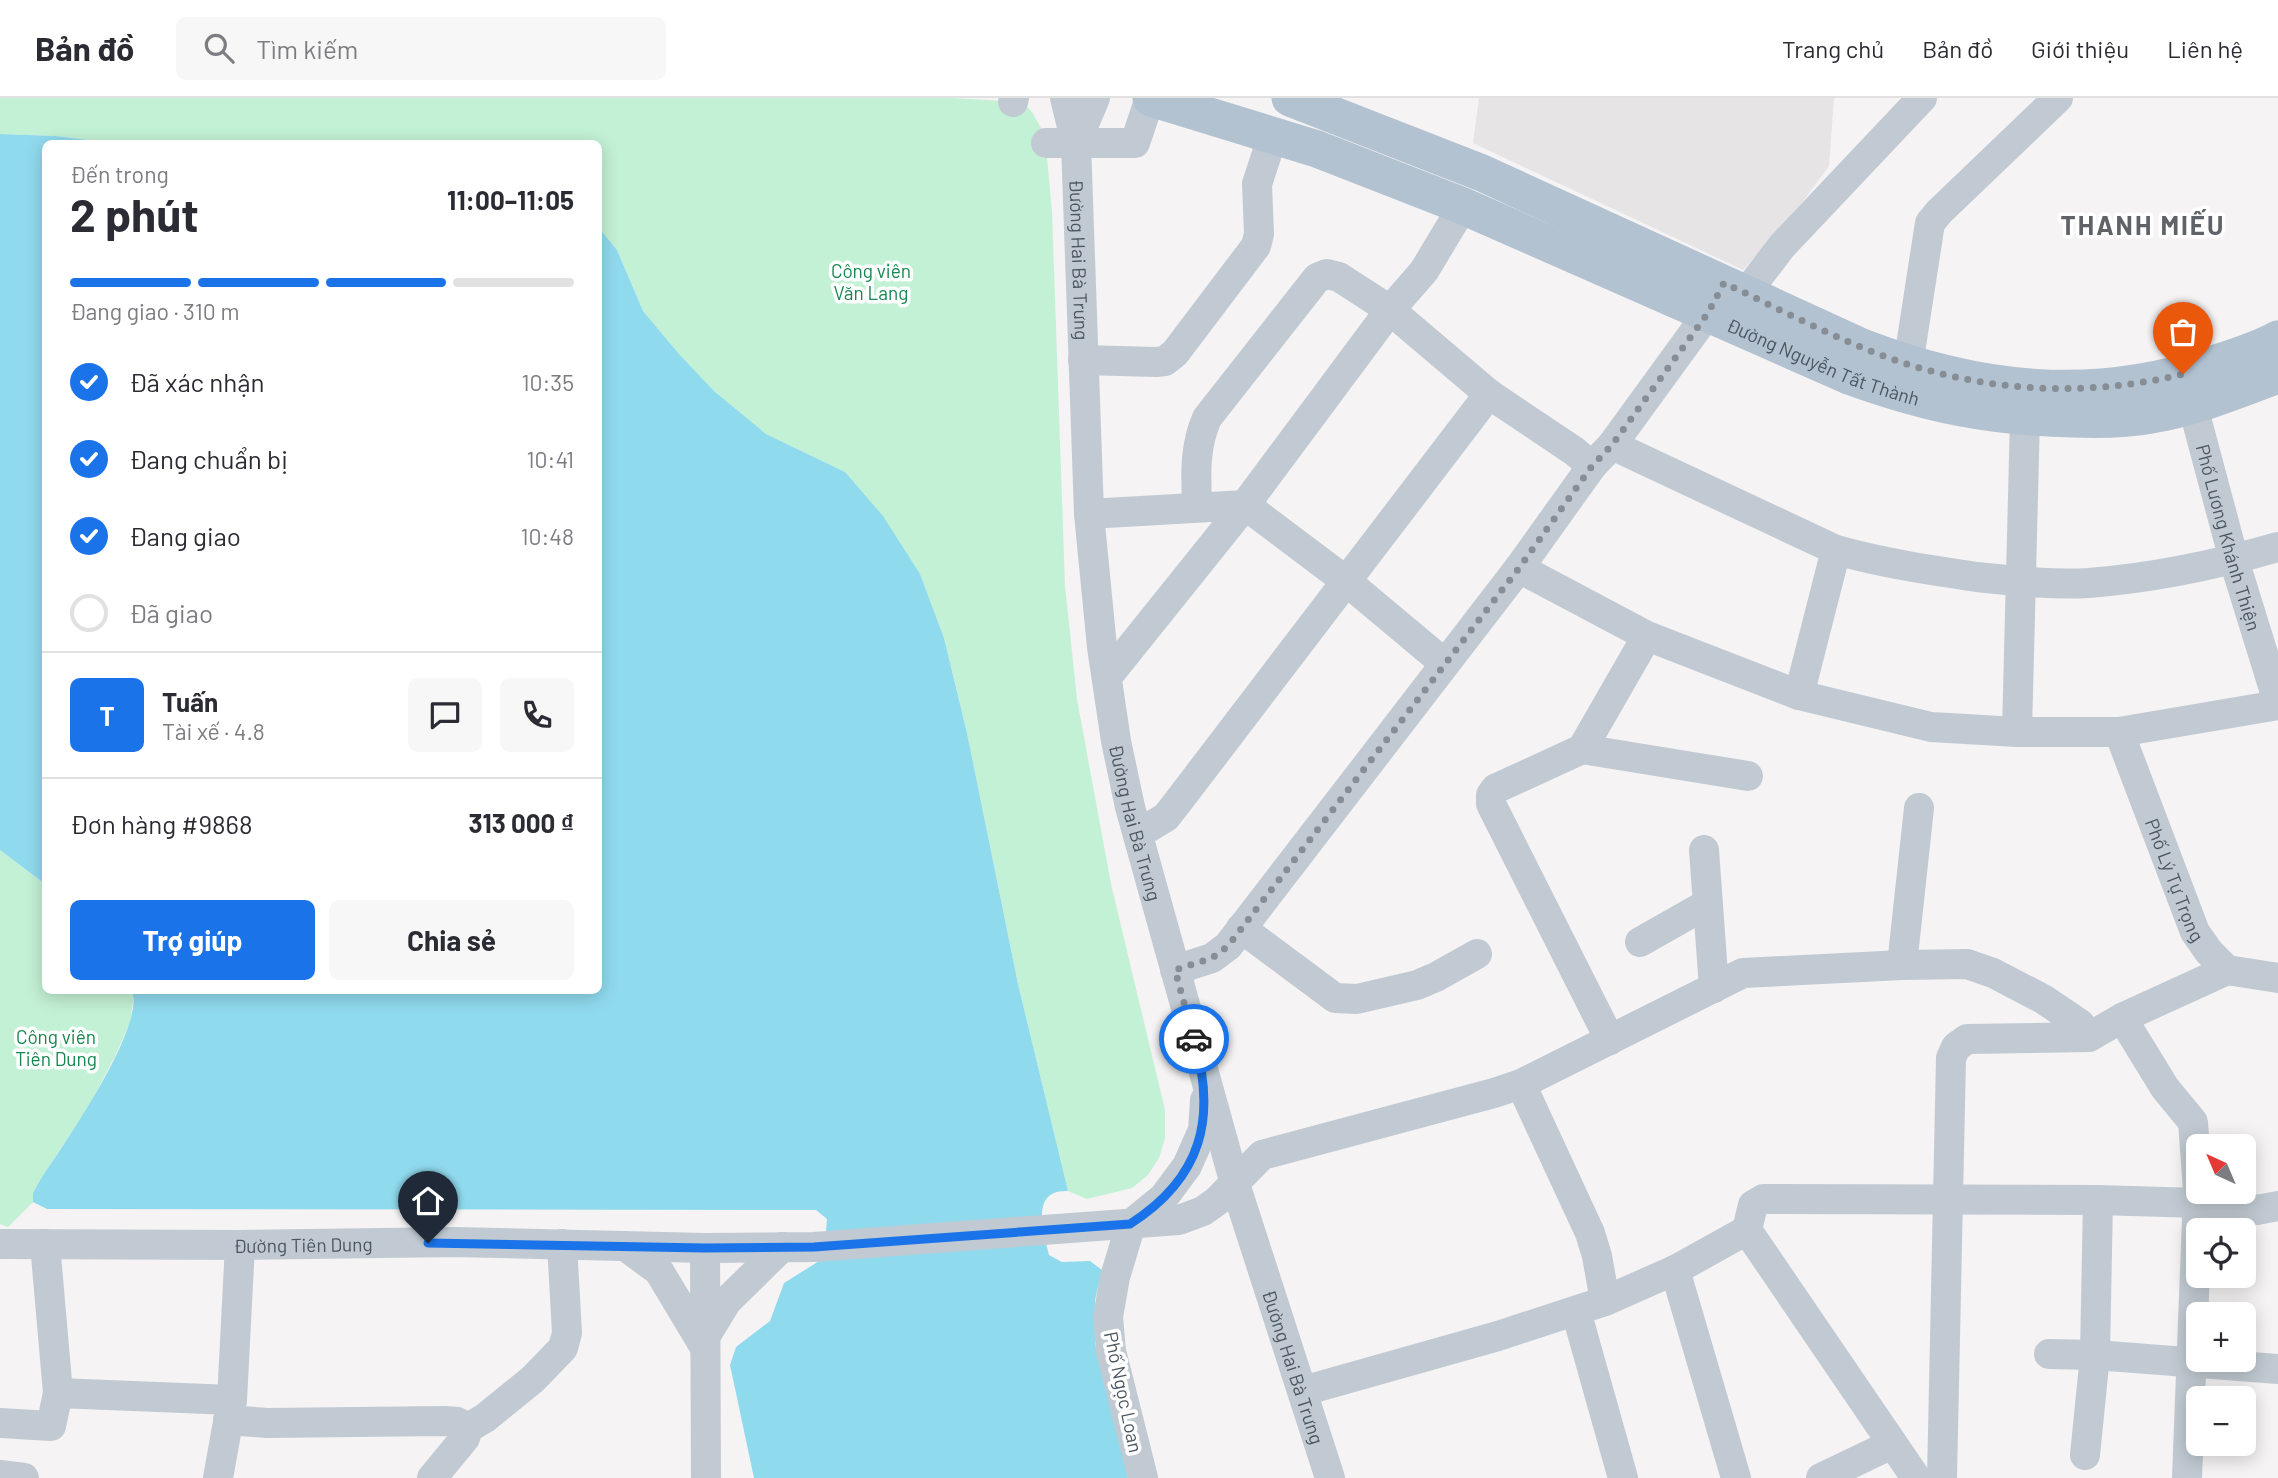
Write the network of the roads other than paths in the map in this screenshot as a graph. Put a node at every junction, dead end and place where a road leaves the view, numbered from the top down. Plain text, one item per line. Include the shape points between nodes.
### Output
1 (1065, 98) edge
2 (1095, 98) edge
3 (1151, 98) edge
4 (1290, 98) edge
5 (1922, 98) edge
6 (2058, 98) edge
7 (1273, 135) junction
8 (1046, 143) dead end
9 (1076, 143) junction
10 (1464, 206) junction
11 (1726, 296) junction
12 (1390, 310) junction
13 (2278, 339) edge
14 (1083, 360) junction
15 (1908, 365) junction
16 (2278, 375) edge
17 (2189, 390) junction
18 (1489, 394) junction
19 (2025, 418) junction
20 (1602, 456) junction
21 (1245, 505) junction
22 (1197, 507) junction
23 (1089, 514) junction
24 (2278, 547) edge
25 (1836, 550) junction
26 (2234, 560) junction
27 (1519, 568) junction
28 (1346, 582) junction
29 (2021, 582) junction
30 (1647, 636) junction
31 (1444, 663) junction
32 (1107, 677) junction
33 (1799, 695) junction
34 (2278, 704) edge
35 (2017, 732) junction
36 (2119, 732) junction
37 (1582, 749) junction
38 (1748, 776) dead end
39 (1919, 808) dead end
40 (1138, 834) junction
41 (1704, 850) dead end
42 (1707, 904) junction
43 (1241, 928) junction
44 (1640, 942) dead end
45 (1477, 954) dead end
46 (1902, 965) junction
47 (1175, 970) junction
48 (2227, 970) junction
49 (2278, 978) edge
50 (1714, 988) junction
51 (2122, 1018) junction
52 (2089, 1037) junction
53 (1610, 1040) junction
54 (1201, 1064) junction
55 (1521, 1084) junction
56 (2194, 1134) edge
57 (1234, 1184) junction
58 (2186, 1196) edge
59 (1949, 1199) junction
60 (2098, 1200) junction
61 (2198, 1204) edge
62 (2233, 1204) edge
63 (2278, 1206) edge
64 (1117, 1225) junction
65 (1747, 1230) junction
66 (0, 1244) edge
67 (45, 1244) junction
68 (562, 1244) junction
69 (240, 1245) junction
70 (625, 1246) junction
71 (782, 1247) junction
72 (705, 1248) junction
73 (1675, 1270) junction
74 (1605, 1301) junction
75 (2193, 1302) edge
76 (1576, 1311) junction
77 (705, 1343) junction
78 (2049, 1354) dead end
79 (2095, 1355) junction
80 (2186, 1362) edge
81 (2256, 1367) edge
82 (2278, 1369) edge
83 (2190, 1372) edge
84 (1303, 1391) junction
85 (58, 1393) junction
86 (230, 1410) junction
87 (0, 1423) edge
88 (468, 1428) junction
89 (1892, 1444) junction
90 (2085, 1455) dead end
91 (0, 1475) edge
92 (24, 1478) edge
93 (218, 1478) edge
94 (432, 1478) edge
95 (706, 1478) edge
96 (1143, 1478) edge
97 (1330, 1478) edge
98 (1623, 1478) edge
99 (1736, 1478) edge
100 (1821, 1478) edge
101 (1916, 1478) edge
102 (1942, 1478) edge
103 (2187, 1478) edge

1 - 9 street, Đường Hai Bà Trưng
2 - 9 street, Đường Hai Bà Trưng
3 - 7 main road, Đường Nguyễn Tất Thành
3 - 9 street via 1135,143
4 - 11 main road, Đường Nguyễn Tất Thành via 1482,173
5 - 11 street via 1782,246
6 - 15 street via 1930,223
7 - 10 main road, Đường Nguyễn Tất Thành
7 - 14 street via 1257,184 1256,246 1175,353 1156,362
8 - 9 street
9 - 14 street, Đường Hai Bà Trưng
10 - 11 main road, Đường Nguyễn Tất Thành
10 - 12 street via 1423,271
11 - 15 main road, Đường Nguyễn Tất Thành
11 - 19 main road, Đường Nguyễn Tất Thành via 1849,376 1949,407
11 - 20 street
12 - 18 street
12 - 21 street
12 - 22 street via 1339,277 1327,274 1317,278 1207,418 1198,445
13 - 17 main road, Đường Nguyễn Tất Thành
14 - 23 street, Đường Hai Bà Trưng
15 - 17 main road, Đường Nguyễn Tất Thành via 2029,388
16 - 17 main road, Đường Nguyễn Tất Thành
17 - 19 main road, Đường Nguyễn Tất Thành via 2151,415
17 - 26 street, Phố Lương Khánh Thiện
18 - 20 street via 1574,451
18 - 28 street
19 - 29 street
20 - 25 street
20 - 27 street
21 - 22 street
21 - 28 street
21 - 32 street
22 - 23 street
23 - 32 street, Đường Hai Bà Trưng
24 - 26 street
25 - 29 street via 1928,570
25 - 33 street
26 - 29 street via 2087,583
26 - 34 street, Phố Lương Khánh Thiện
27 - 30 street
27 - 31 street
28 - 31 street
28 - 40 street via 1166,817
29 - 35 street
30 - 33 street
30 - 37 street
31 - 43 street
32 - 40 street, Đường Hai Bà Trưng via 1120,762
33 - 35 street via 1931,727
34 - 36 street
35 - 36 street
36 - 48 street, Phố Lý Tự Trọng via 2195,932
37 - 38 street
37 - 53 street via 1495,789 1491,804
39 - 46 street
40 - 47 street, Đường Hai Bà Trưng
41 - 42 street
42 - 44 street
42 - 50 street
43 - 45 street via 1335,998 1344,1000 1417,985
43 - 47 street via 1212,958
46 - 50 street via 1742,973
46 - 52 street via 1967,964 1993,973 2043,999 2080,1024
47 - 54 street, Đường Hai Bà Trưng
48 - 49 street
48 - 51 street
50 - 53 street
51 - 52 street
51 - 56 street via 2165,1088 2193,1122
52 - 59 street via 1967,1039 1956,1047 1951,1058
53 - 55 street
54 - 57 street, Đường Hai Bà Trưng
54 - 64 street via 1205,1115 1200,1140 1187,1166 1149,1211
55 - 57 street via 1276,1150 1262,1156
55 - 74 street via 1590,1233
57 - 64 street via 1203,1211 1179,1220
57 - 84 street, Đường Hai Bà Trưng
58 - 60 street
59 - 60 street
59 - 65 street via 1763,1199 1753,1205
59 - 102 street
60 - 79 street
61 - 75 street
62 - 63 street via 2257,1210
64 - 71 street, Đường Tiên Dung
64 - 96 street, Phố Ngọc Loan via 1108,1317 1111,1351
65 - 73 street
65 - 89 street
66 - 67 street, Đường Tiên Dung
67 - 69 street, Đường Tiên Dung
67 - 85 street
68 - 69 street, Đường Tiên Dung
68 - 70 street, Đường Tiên Dung
68 - 88 street via 567,1333 563,1348 533,1378
69 - 86 street
70 - 72 street, Đường Tiên Dung
70 - 77 street via 659,1271
71 - 72 street, Đường Tiên Dung
71 - 77 street via 727,1301
72 - 77 street
73 - 74 street
73 - 99 street
74 - 76 street
76 - 84 street
76 - 98 street
77 - 95 street
78 - 79 street
79 - 80 street
79 - 90 street
81 - 82 street
83 - 103 street
84 - 97 street, Đường Hai Bà Trưng
85 - 86 street
85 - 87 street via 51,1426
86 - 88 street via 267,1423 444,1421
86 - 93 street
88 - 94 street
89 - 100 street
89 - 101 street
91 - 92 street

